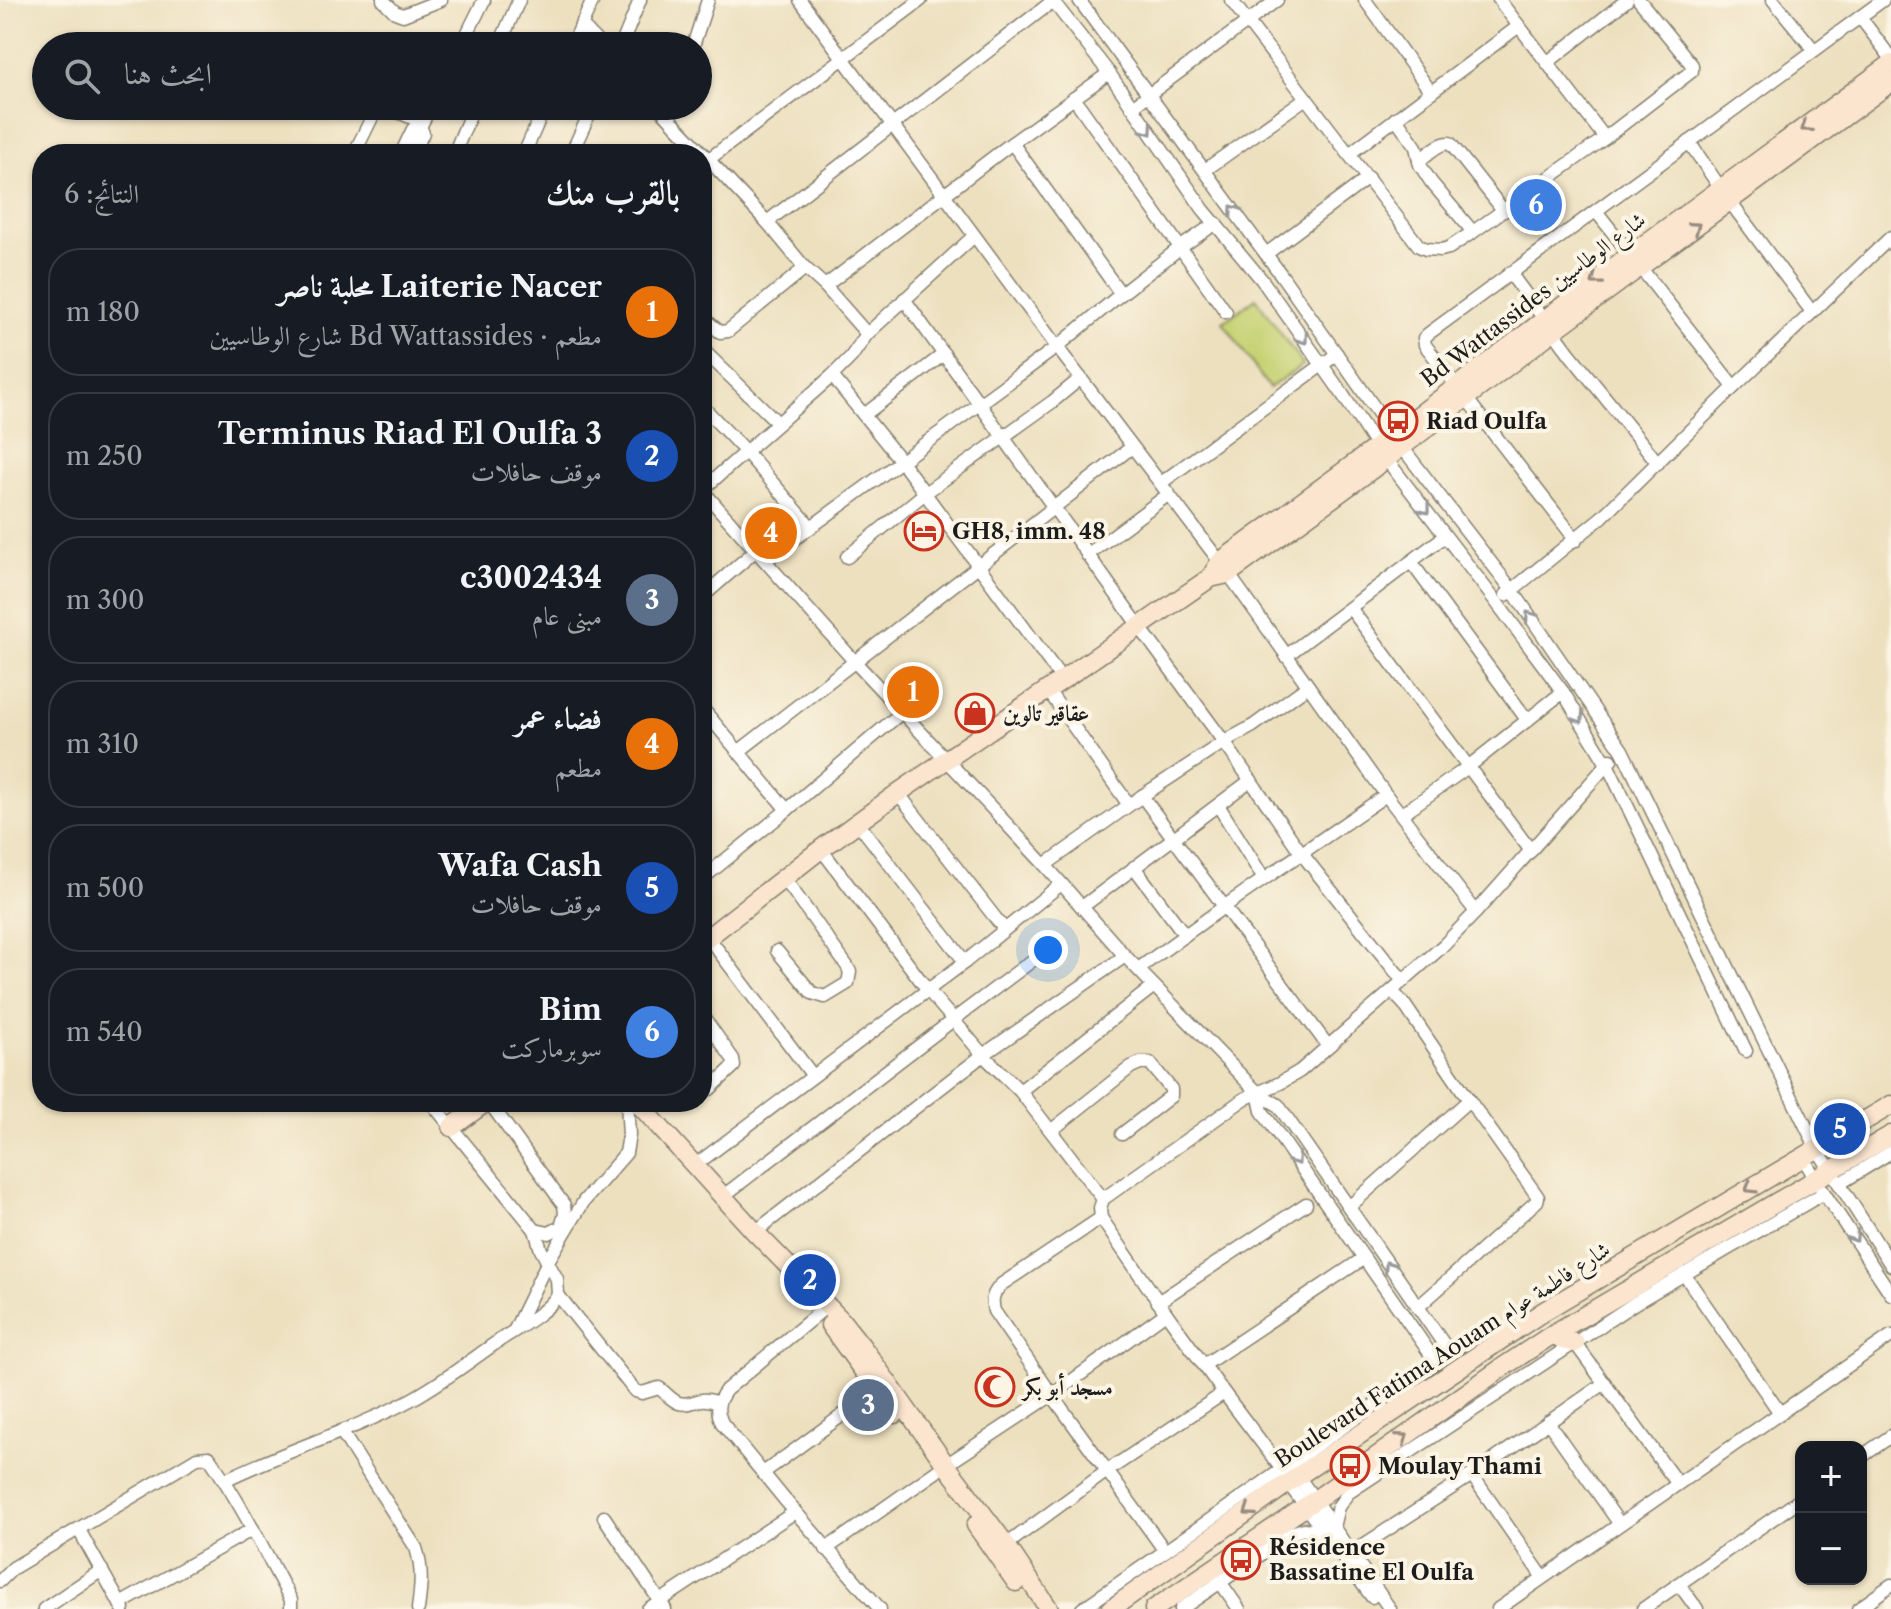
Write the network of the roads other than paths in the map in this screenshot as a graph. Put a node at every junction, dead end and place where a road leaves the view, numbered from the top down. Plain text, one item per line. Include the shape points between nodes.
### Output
1 (383, 0) edge
2 (441, 0) edge
3 (484, 0) edge
4 (519, 0) edge
5 (593, 0) edge
6 (640, 0) edge
7 (708, 0) edge
8 (800, 0) edge
9 (921, 0) edge
10 (1079, 0) edge
11 (1231, 0) edge
12 (1277, 0) edge
13 (1365, 0) edge
14 (1499, 0) edge
15 (1627, 0) edge
16 (1639, 0) edge
17 (1773, 0) edge
18 (1883, 0) edge
19 (1052, 1) edge
20 (904, 5) edge
21 (1860, 17) junction
22 (1247, 22) junction
23 (581, 25) junction
24 (1519, 26) junction
25 (468, 32) edge
26 (505, 32) edge
27 (578, 32) edge
28 (588, 32) edge
29 (627, 32) edge
30 (698, 32) edge
31 (1814, 50) junction
32 (844, 57) junction
33 (1891, 58) edge
34 (1548, 62) junction
35 (1891, 64) edge
36 (1109, 73) junction
37 (1891, 82) edge
38 (1431, 92) junction
39 (1148, 94) junction
40 (1074, 98) junction
41 (1306, 98) junction
42 (1132, 107) junction
43 (1396, 118) junction
44 (371, 120) edge
45 (413, 120) edge
46 (423, 120) edge
47 (468, 120) edge
48 (539, 120) edge
49 (587, 120) edge
50 (677, 120) edge
51 (421, 124) junction
52 (894, 125) junction
53 (1605, 138) junction
54 (1689, 142) junction
55 (1012, 143) junction
56 (359, 144) edge
57 (406, 144) edge
58 (418, 144) edge
59 (458, 144) edge
60 (528, 144) edge
61 (576, 144) edge
62 (697, 144) edge
63 (1349, 154) junction
64 (712, 157) edge
65 (1419, 161) junction
66 (712, 162) edge
67 (1205, 170) junction
68 (1368, 178) junction
69 (945, 194) junction
70 (1726, 196) junction
71 (1504, 211) junction
72 (1596, 211) junction
73 (767, 222) junction
74 (1216, 223) junction
75 (1473, 232) junction
76 (974, 236) junction
77 (1891, 237) edge
78 (1181, 247) junction
79 (1266, 254) junction
80 (1635, 261) junction
81 (805, 268) junction
82 (1510, 273) junction
83 (825, 286) junction
84 (1121, 294) junction
85 (904, 299) junction
86 (1226, 312) dead end
87 (1812, 312) junction
88 (712, 325) edge
89 (1548, 325) junction
90 (867, 334) junction
91 (1057, 347) junction
92 (944, 354) junction
93 (1337, 354) junction
94 (712, 359) edge
95 (1322, 366) junction
96 (832, 376) junction
97 (1081, 378) junction
98 (1734, 387) junction
99 (1461, 392) junction
100 (979, 404) junction
101 (864, 415) junction
102 (712, 416) edge
103 (778, 423) junction
104 (1003, 437) junction
105 (1398, 440) junction
106 (1132, 447) junction
107 (746, 452) junction
108 (1382, 453) junction
109 (901, 461) junction
110 (1658, 463) junction
111 (712, 481) edge
112 (1165, 488) junction
113 (925, 493) junction
114 (712, 501) edge
115 (1053, 508) junction
116 (810, 526) junction
117 (1445, 536) junction
118 (1576, 540) junction
119 (756, 550) junction
120 (1087, 555) junction
121 (847, 557) dead end
122 (766, 560) junction
123 (1411, 562) junction
124 (979, 565) junction
125 (1219, 571) junction
126 (712, 588) edge
127 (1512, 590) junction
128 (1497, 603) junction
129 (1351, 609) junction
130 (1139, 626) junction
131 (1286, 656) junction
132 (855, 662) junction
133 (1054, 684) junction
134 (1308, 686) junction
135 (1563, 692) junction
136 (902, 712) junction
137 (1528, 721) junction
138 (712, 724) edge
139 (1224, 742) junction
140 (1622, 750) junction
141 (738, 752) junction
142 (947, 759) junction
143 (1607, 764) junction
144 (1468, 767) junction
145 (1251, 780) junction
146 (898, 793) junction
147 (1386, 795) junction
148 (1142, 796) junction
149 (1129, 805) junction
150 (1218, 805) junction
151 (787, 810) junction
152 (1402, 814) junction
153 (858, 823) junction
154 (1173, 837) junction
155 (821, 849) junction
156 (1531, 851) junction
157 (1302, 854) junction
158 (1045, 865) junction
159 (1134, 867) junction
160 (712, 871) edge
161 (784, 878) junction
162 (1264, 879) junction
163 (1061, 884) junction
164 (1225, 906) junction
165 (1082, 907) junction
166 (1476, 912) junction
167 (1004, 929) junction
168 (1711, 933) junction
169 (712, 934) edge
170 (1185, 935) junction
171 (1057, 942) dead end
172 (1694, 942) junction
173 (712, 948) edge
174 (777, 951) dead end
175 (1125, 956) junction
176 (965, 962) junction
177 (1138, 969) junction
178 (1403, 981) junction
179 (1154, 986) junction
180 (927, 989) junction
181 (1392, 991) junction
182 (953, 1020) junction
183 (712, 1029) edge
184 (1328, 1046) junction
185 (1746, 1051) dead end
186 (983, 1055) junction
187 (813, 1076) junction
188 (712, 1087) edge
189 (1020, 1091) junction
190 (1258, 1093) junction
191 (1469, 1100) junction
192 (1891, 1105) edge
193 (439, 1112) edge
194 (474, 1112) edge
195 (495, 1112) edge
196 (628, 1112) edge
197 (646, 1112) edge
198 (452, 1127) junction
199 (1052, 1130) junction
200 (1122, 1134) dead end
201 (1891, 1135) edge
202 (1809, 1152) junction
203 (1891, 1152) edge
204 (694, 1166) junction
205 (1828, 1182) junction
206 (722, 1197) junction
207 (1103, 1199) junction
208 (1306, 1204) dead end
209 (1774, 1204) junction
210 (1349, 1207) junction
211 (1101, 1218) junction
212 (1771, 1224) junction
213 (535, 1230) junction
214 (755, 1232) junction
215 (1364, 1258) junction
216 (548, 1261) junction
217 (1891, 1265) edge
218 (1684, 1274) junction
219 (1891, 1294) edge
220 (558, 1295) junction
221 (1158, 1302) junction
222 (821, 1304) junction
223 (1418, 1307) junction
224 (1166, 1313) junction
225 (515, 1330) junction
226 (1478, 1333) dead end
227 (1553, 1334) junction
228 (1891, 1336) edge
229 (1575, 1343) junction
230 (1449, 1361) junction
231 (1204, 1365) junction
232 (1605, 1383) junction
233 (877, 1390) junction
234 (1224, 1393) junction
235 (1052, 1395) junction
236 (718, 1403) junction
237 (1780, 1413) junction
238 (1548, 1422) junction
239 (341, 1431) junction
240 (1891, 1436) edge
241 (1867, 1453) edge
242 (941, 1468) junction
243 (1107, 1471) junction
244 (763, 1473) junction
245 (1472, 1475) junction
246 (1290, 1478) junction
247 (225, 1480) junction
248 (1677, 1483) junction
249 (1310, 1503) junction
250 (1795, 1503) edge
251 (795, 1512) junction
252 (604, 1517) dead end
253 (1619, 1523) junction
254 (253, 1529) junction
255 (79, 1530) junction
256 (1329, 1530) junction
257 (1006, 1545) junction
258 (826, 1549) junction
259 (1165, 1551) junction
260 (1351, 1553) junction
261 (102, 1570) junction
262 (1542, 1576) junction
263 (1216, 1577) junction
264 (0, 1581) edge
265 (1679, 1584) junction
266 (1891, 1585) edge
267 (663, 1605) edge
268 (121, 1606) edge
269 (44, 1609) edge
270 (291, 1609) edge
271 (418, 1609) edge
272 (648, 1609) edge
273 (880, 1609) edge
274 (1035, 1609) edge
275 (1049, 1609) edge
276 (1082, 1609) edge
277 (1111, 1609) edge
278 (1154, 1609) edge
279 (1181, 1609) edge
280 (1239, 1609) edge
281 (1381, 1609) edge
282 (1390, 1609) edge
283 (1498, 1609) edge
284 (1643, 1609) edge
285 (1697, 1609) edge
286 (1858, 1609) edge

1 - 2 street via 403,15
3 - 25 street
4 - 26 street
5 - 23 street
6 - 29 street
7 - 30 street
8 - 32 street
9 - 20 street
10 - 39 street
11 - 22 street
12 - 22 street
13 - 38 street
14 - 24 street
15 - 34 street
16 - 53 street via 1693,68
17 - 31 street
18 - 21 street
19 - 36 street
19 - 52 street
20 - 32 street
21 - 31 street
21 - 33 street
22 - 39 street
22 - 41 street
23 - 27 street
23 - 28 street
24 - 34 street
24 - 38 street
31 - 54 street
32 - 52 street
32 - 64 street
34 - 53 street
35 -> 70 street, Bd Wattassides شارع الوطاسيين
36 - 40 street
36 - 42 street
37 - 70 street, Bd Wattassides شارع الوطاسيين
38 - 43 street
39 - 42 street
39 - 67 street
40 - 55 street
40 - 78 street
41 - 63 street
41 - 67 street
42 -> 74 street
43 - 63 street
43 - 65 street
44 - 56 street
45 - 51 street
46 - 51 street
47 - 59 street
48 - 60 street
49 - 61 street
50 - 62 street
51 - 57 street
51 - 58 street
52 - 69 street
52 - 73 street
53 - 71 street
54 - 70 street
54 - 72 street
55 - 69 street
55 - 84 street
63 - 68 street
65 - 71 street via 1450,143
65 - 75 street
66 - 73 street
79 -> 67 street
68 - 75 street via 1419,246 1449,248
68 - 79 street
69 - 76 street
69 - 83 street
70 - 80 street, Bd Wattassides شارع الوطاسيين
70 - 87 street
71 - 75 street
72 - 80 street
72 - 82 street
73 - 81 street
74 - 78 street
74 -> 95 street
76 - 85 street
76 - 91 street
77 - 87 street
78 - 84 street
78 - 86 street
79 - 93 street
80 - 89 street, Bd Wattassides شارع الوطاسيين
80 - 98 street
81 - 83 street
81 - 88 street via 728,331
82 - 89 street
82 - 99 street via 1424,338
83 - 90 street
84 - 91 street
85 - 90 street
85 - 92 street
87 - 98 street
89 - 99 street, Bd Wattassides شارع الوطاسيين
89 - 110 street
90 - 96 street
91 - 97 street
91 - 100 street
92 - 100 street
92 - 101 street
93 - 95 street
93 - 105 street
94 - 103 street
95 - 108 street
95 - 112 street
96 - 101 street
96 - 103 street
97 - 104 street
97 - 106 street
98 - 110 street
99 - 105 street, Bd Wattassides شارع الوطاسيين
99 - 118 street
100 - 104 street
100 - 109 street
101 - 109 street
102 - 107 street
103 - 107 street
104 - 113 street
104 - 115 street
105 - 108 street, Bd Wattassides شارع الوطاسيين
105 - 127 street
106 - 112 street
106 - 115 street
107 - 111 street
107 - 116 street
108 -> 117 street
108 - 125 street, Bd Wattassides شارع الوطاسيين
109 - 113 street
109 - 116 street
110 - 118 street
112 - 120 street
112 - 125 street
113 - 121 street
113 - 124 street
114 - 119 street
115 - 120 street
115 - 124 street
116 - 122 street
117 - 123 street
117 - 128 street
118 - 127 street
119 - 122 street
119 - 126 street
120 - 130 street
122 - 132 street
123 - 129 street
123 - 137 street
124 - 132 street
124 - 133 street
125 - 130 street, Bd Wattassides شارع الوطاسيين
125 - 131 street
127 - 128 street
140 -> 127 street
128 - 135 street
129 - 131 street
129 - 144 street
130 - 133 street, Bd Wattassides شارع الوطاسيين
130 - 139 street
131 - 134 street
132 - 136 street
132 - 141 street
133 - 142 street, Bd Wattassides شارع الوطاسيين
133 - 149 street
134 - 139 street
134 - 147 street
135 - 137 street
135 -> 143 street
136 - 142 street
136 - 151 street
137 - 144 street
138 - 141 street
139 - 145 street
139 - 148 street
140 - 143 street
140 - 168 street
141 - 151 street
142 - 146 street, Bd Wattassides شارع الوطاسيين
142 - 158 street
143 - 156 street
143 - 172 street
144 - 152 street
144 - 156 street
145 - 150 street
145 - 157 street
146 - 153 street, Bd Wattassides شارع الوطاسيين
146 - 167 street
147 - 152 street
147 - 157 street
148 - 149 street
148 - 154 street
149 - 158 street
150 - 154 street
150 - 162 street
151 - 160 street
152 - 166 street
153 - 155 street, Bd Wattassides شارع الوطاسيين
153 - 176 street
154 - 159 street
154 - 164 street
155 - 161 street, Bd Wattassides شارع الوطاسيين
155 - 180 street
156 - 166 street
157 - 162 street
157 - 178 street
158 - 163 street
159 - 165 street
159 - 170 street
161 - 169 street, Bd Wattassides شارع الوطاسيين
161 - 174 street via 847,966 848,983 825,997 815,995
162 - 164 street
163 - 165 street
163 - 167 street
164 - 170 street
164 - 184 street
165 - 175 street
166 - 178 street
167 - 176 street
168 - 172 street
168 - 202 street
170 - 177 street
171 - 182 street
172 - 185 street
173 - 187 street
175 - 177 street
175 - 186 street
176 - 180 street
177 - 179 street
178 - 181 street
179 - 189 street
179 - 190 street
180 - 182 street
180 - 187 street
181 - 184 street
181 - 191 street
182 - 186 street
182 - 206 street
183 - 188 street via 734,1066
184 - 190 street via 1300,1071
186 - 189 street
186 - 214 street
187 - 204 street
189 - 199 street
190 - 207 street
190 - 210 street via 1278,1105
190 -> 215 street via 1262,1111
191 - 210 street
191 - 223 street via 1538,1197
192 - 202 street, Boulevard Fatima Aouam شارع فاطمة عوام
193 - 198 street
194 - 198 street
195 - 213 street via 564,1205 557,1230
196 - 216 street via 626,1153 584,1201
197 - 204 street
198 - 213 street
199 - 200 street via 1131,1067 1150,1063 1171,1096
199 - 207 street
201 - 205 street, Boulevard Fatima Aouam شارع فاطمة عوام
202 - 205 street
202 -> 230 street, Boulevard Fatima Aouam شارع فاطمة عوام via 1544,1311
203 - 205 street
204 - 206 street
205 - 209 street, Boulevard Fatima Aouam شارع فاطمة عوام
205 - 212 street
205 - 217 street
205 -> 219 street
206 - 214 street
207 - 211 street
208 - 221 street
209 - 212 street
209 - 227 street, Boulevard Fatima Aouam شارع فاطمة عوام
223 -> 210 street
211 - 221 street
211 - 235 street via 1002,1284 993,1296 994,1311
212 - 218 street
213 - 216 street
214 - 222 street
215 - 230 street
215 - 231 street
216 - 220 street
216 - 225 street
218 - 229 street
218 - 237 street
220 - 225 street
220 - 236 street via 635,1391 659,1388 677,1403
221 - 224 street
222 - 233 street
222 - 236 street
222 - 242 street via 863,1348
223 - 230 street
224 - 231 street
224 - 235 street
225 - 239 street via 413,1399
226 - 230 street
227 - 229 street
249 -> 227 street, Boulevard Fatima Aouam شارع فاطمة عوام
228 - 237 street
229 - 232 street
229 - 256 street via 1348,1493
230 - 246 street, Boulevard Fatima Aouam شارع فاطمة عوام
231 - 234 street
232 - 238 street
232 - 248 street
233 - 242 street
233 - 244 street
234 - 243 street
234 - 246 street
235 - 242 street
235 - 243 street
236 - 244 street via 722,1423
237 - 248 street
238 - 245 street
238 - 253 street
239 - 247 street
239 - 271 street via 416,1548 422,1583
240 - 241 street
242 - 257 street
242 - 258 street
242 - 274 street
243 - 257 street
243 - 259 street
244 - 251 street
245 - 260 street
245 - 262 street
246 - 249 street
246 - 259 street
246 -> 277 street, Boulevard Fatima Aouam شارع فاطمة عوام
247 - 254 street
247 - 255 street via 209,1457 201,1457
248 - 253 street
249 - 256 street
249 - 263 street, Boulevard Fatima Aouam شارع فاطمة عوام
250 - 265 street
251 - 258 street
251 - 267 street
252 - 267 street
253 - 262 street
254 - 268 street
254 - 270 street
255 - 261 street
255 - 264 street
256 - 260 street
256 - 263 street via 1294,1532
256 - 281 street
257 - 275 street
258 - 273 street
259 - 276 street
260 - 282 street
261 - 268 street
261 - 269 street
262 - 283 street
263 - 278 street, Boulevard Fatima Aouam شارع فاطمة عوام
263 - 279 street
263 - 280 street
265 - 284 street
265 - 285 street
266 - 286 street
267 - 272 street

